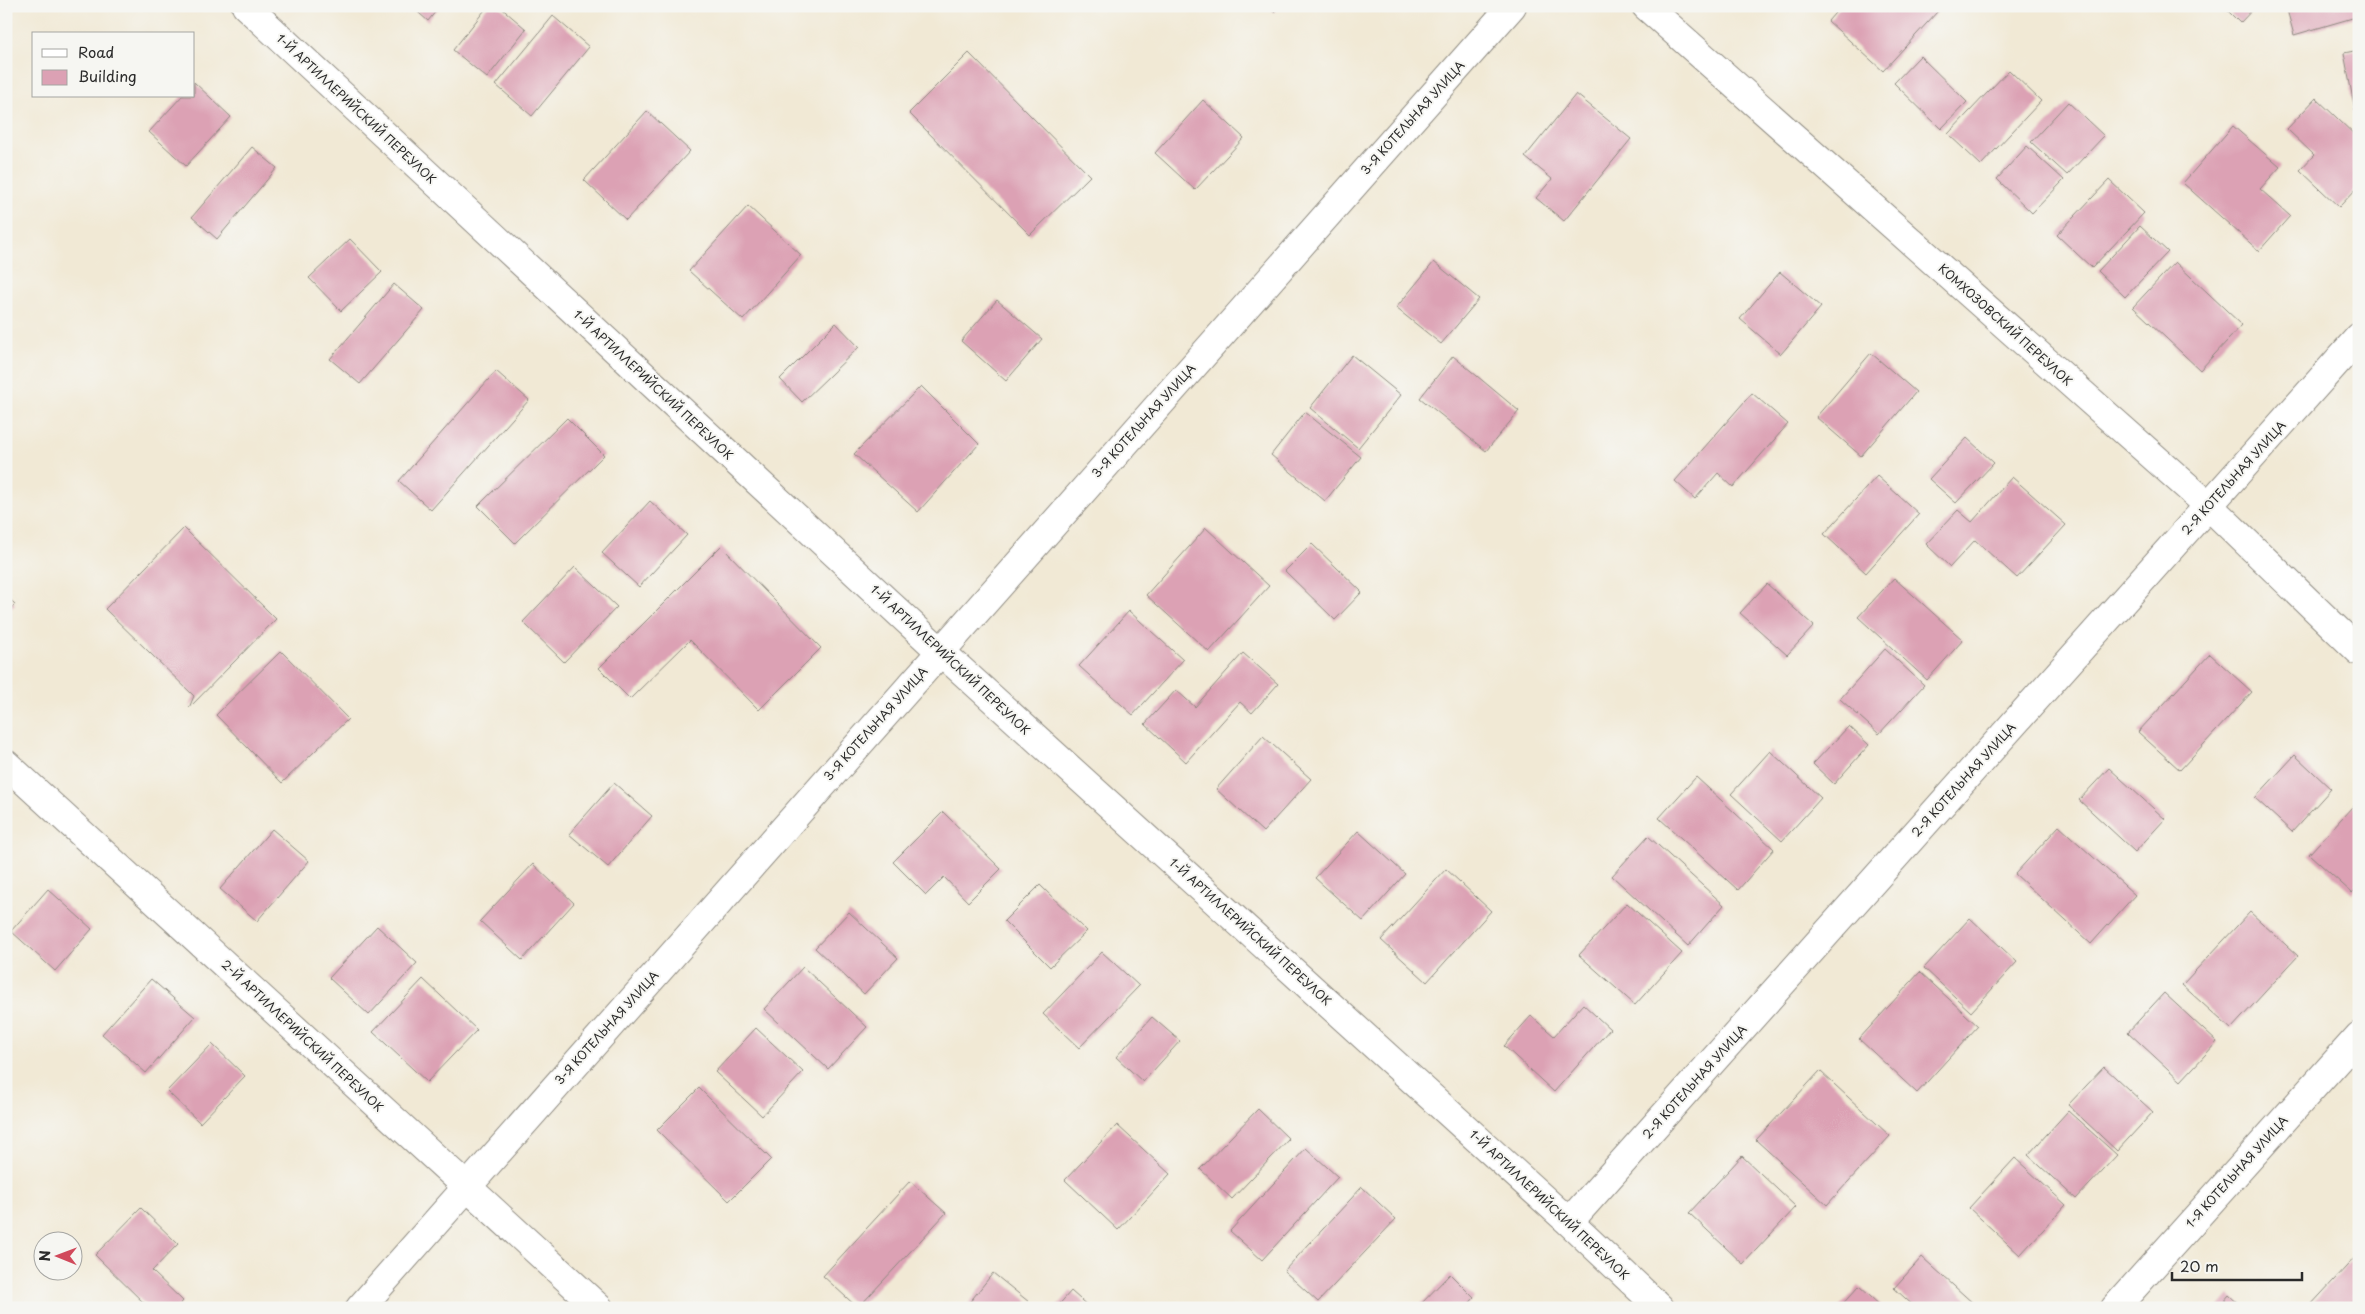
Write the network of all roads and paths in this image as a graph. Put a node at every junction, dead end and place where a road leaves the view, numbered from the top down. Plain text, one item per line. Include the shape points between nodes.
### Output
1 (246, 6) edge
2 (1512, 6) edge
3 (1646, 6) edge
4 (2359, 337) edge
5 (2209, 506) junction
6 (2359, 651) edge
7 (940, 652) junction
8 (6, 764) edge
9 (2359, 1036) edge
10 (466, 1186) junction
11 (1570, 1222) junction
12 (360, 1308) edge
13 (599, 1308) edge
14 (1660, 1308) edge
15 (2115, 1308) edge

1 - 7 street, 1-Й АРТИЛЛЕРИЙСКИЙ ПЕРЕУЛОК
2 - 7 street, 3-Я КОТЕЛЬНАЯ УЛИЦА
3 - 5 street, КОМХОЗОВСКИЙ ПЕРЕУЛОК
4 - 5 street, 2-Я КОТЕЛЬНАЯ УЛИЦА
5 - 6 street, КОМХОЗОВСКИЙ ПЕРЕУЛОК
5 - 11 street, 2-Я КОТЕЛЬНАЯ УЛИЦА
7 - 10 street, 3-Я КОТЕЛЬНАЯ УЛИЦА
7 - 11 street, 1-Й АРТИЛЛЕРИЙСКИЙ ПЕРЕУЛОК
8 - 10 street, 2-Й АРТИЛЛЕРИЙСКИЙ ПЕРЕУЛОК
9 - 15 street, 1-Я КОТЕЛЬНАЯ УЛИЦА
10 - 12 street, 3-Я КОТЕЛЬНАЯ УЛИЦА
10 - 13 street, 2-Й АРТИЛЛЕРИЙСКИЙ ПЕРЕУЛОК
11 - 14 street, 1-Й АРТИЛЛЕРИЙСКИЙ ПЕРЕУЛОК

